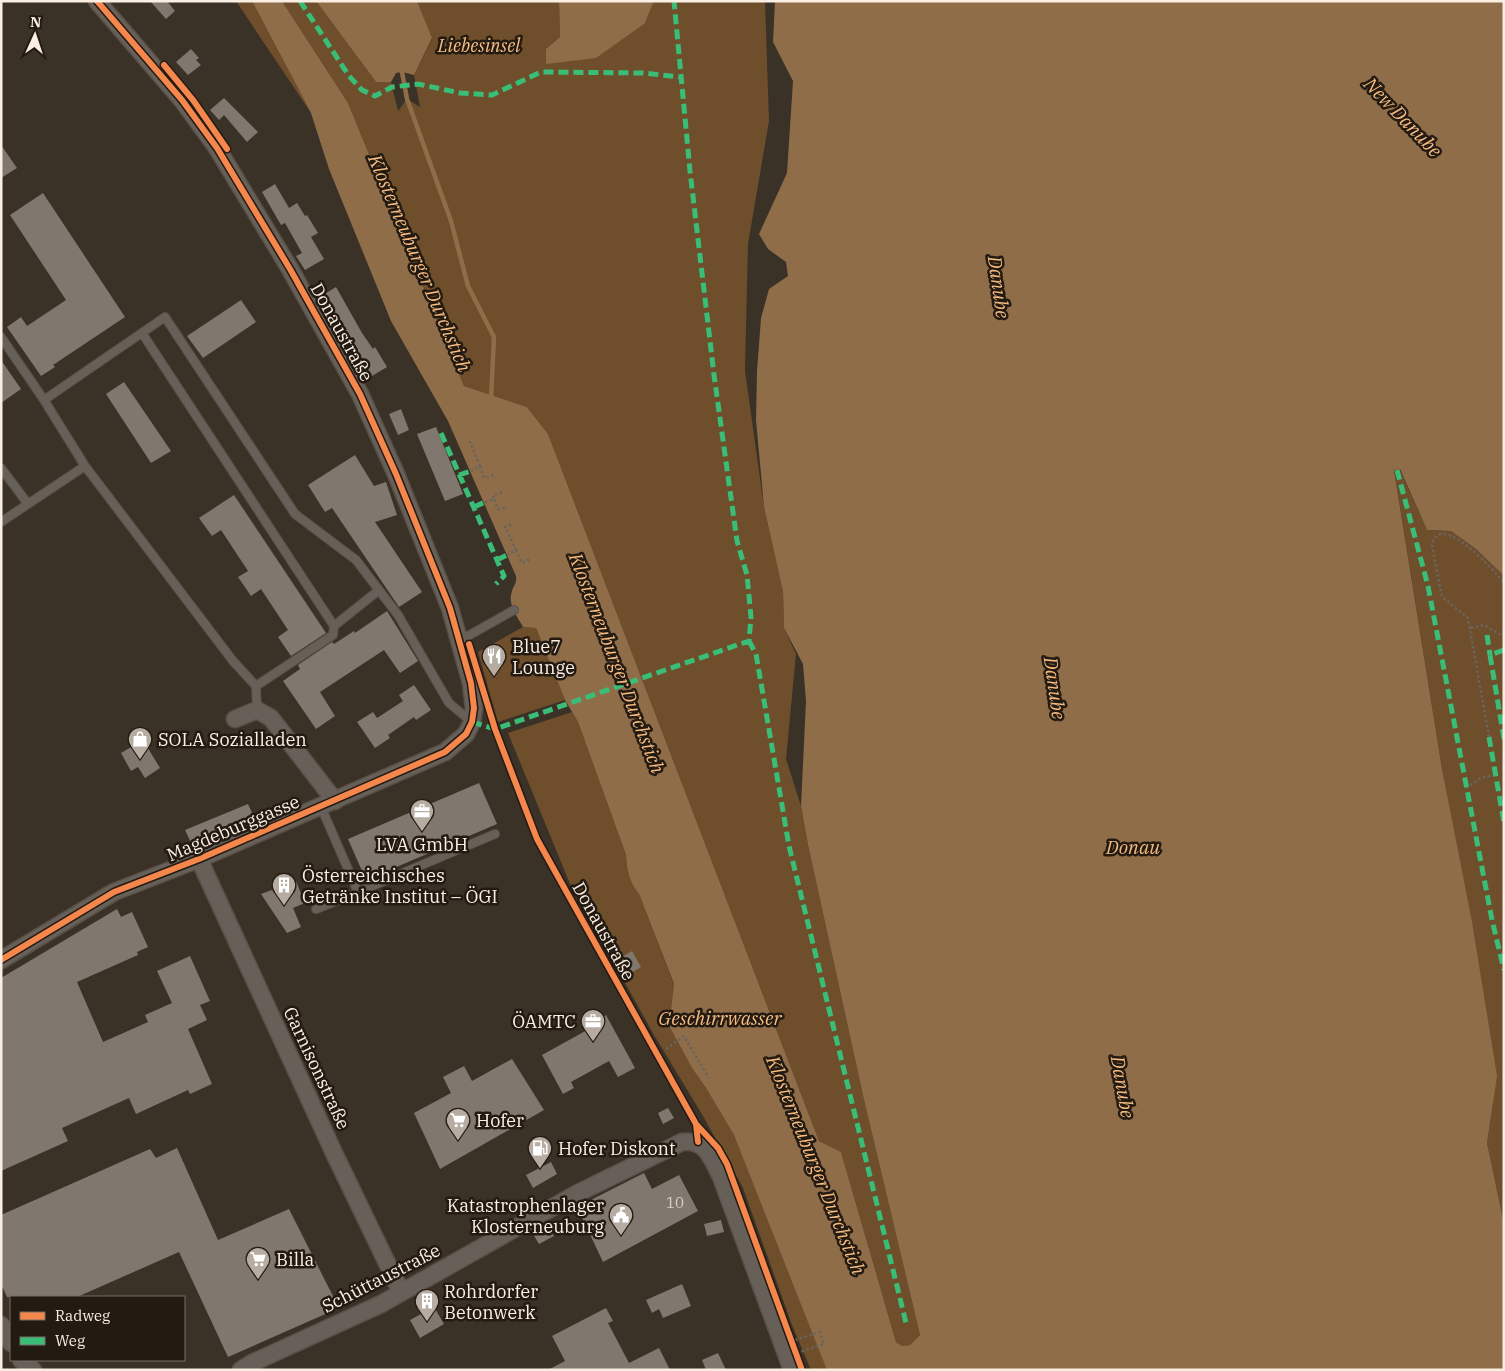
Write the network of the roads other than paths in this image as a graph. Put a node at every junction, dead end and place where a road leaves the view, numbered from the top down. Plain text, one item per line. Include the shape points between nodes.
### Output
1 (97, 1) edge
2 (142, 333) junction
3 (1, 337) edge
4 (44, 400) junction
5 (85, 466) junction
6 (1, 468) edge
7 (28, 504) junction
8 (1, 522) edge
9 (379, 590) junction
10 (514, 610) dead end
11 (334, 626) junction
12 (459, 641) junction
13 (256, 686) junction
14 (257, 710) junction
15 (235, 719) dead end
16 (472, 722) junction
17 (328, 804) junction
18 (495, 834) dead end
19 (199, 859) junction
20 (358, 892) junction
21 (316, 909) dead end
22 (1, 960) edge
23 (401, 1292) junction
24 (1, 1325) edge
25 (10, 1341) edge
26 (22, 1361) edge
27 (795, 1366) edge
28 (33, 1370) edge
29 (241, 1370) edge

1 - 12 street, Donaustraße via 182,100 217,148 324,329 360,394 396,474 450,608
2 - 4 lane
2 - 9 lane via 165,317 295,514 356,560
2 - 11 lane
3 - 4 lane
4 - 5 lane
5 - 7 lane
5 - 13 lane via 233,661
6 - 7 lane
7 - 8 lane
9 - 11 lane
9 - 16 lane via 398,615 449,703
10 - 12 lane
11 - 13 lane via 333,635
12 - 16 street, Donaustraße via 473,693
13 - 14 lane
14 - 15 street
14 - 17 street via 271,718
16 - 17 street, Magdeburggasse via 466,734 445,752
17 - 19 street, Magdeburggasse
17 - 20 lane
18 - 20 lane
19 - 22 street, Magdeburggasse via 114,892
19 - 23 street, Garnisonstraße
20 - 21 lane
23 - 27 street, Schüttaustraße via 586,1190 682,1142 698,1142 713,1162 730,1200
23 - 29 street, Schüttaustraße
24 - 25 street
26 - 28 street

